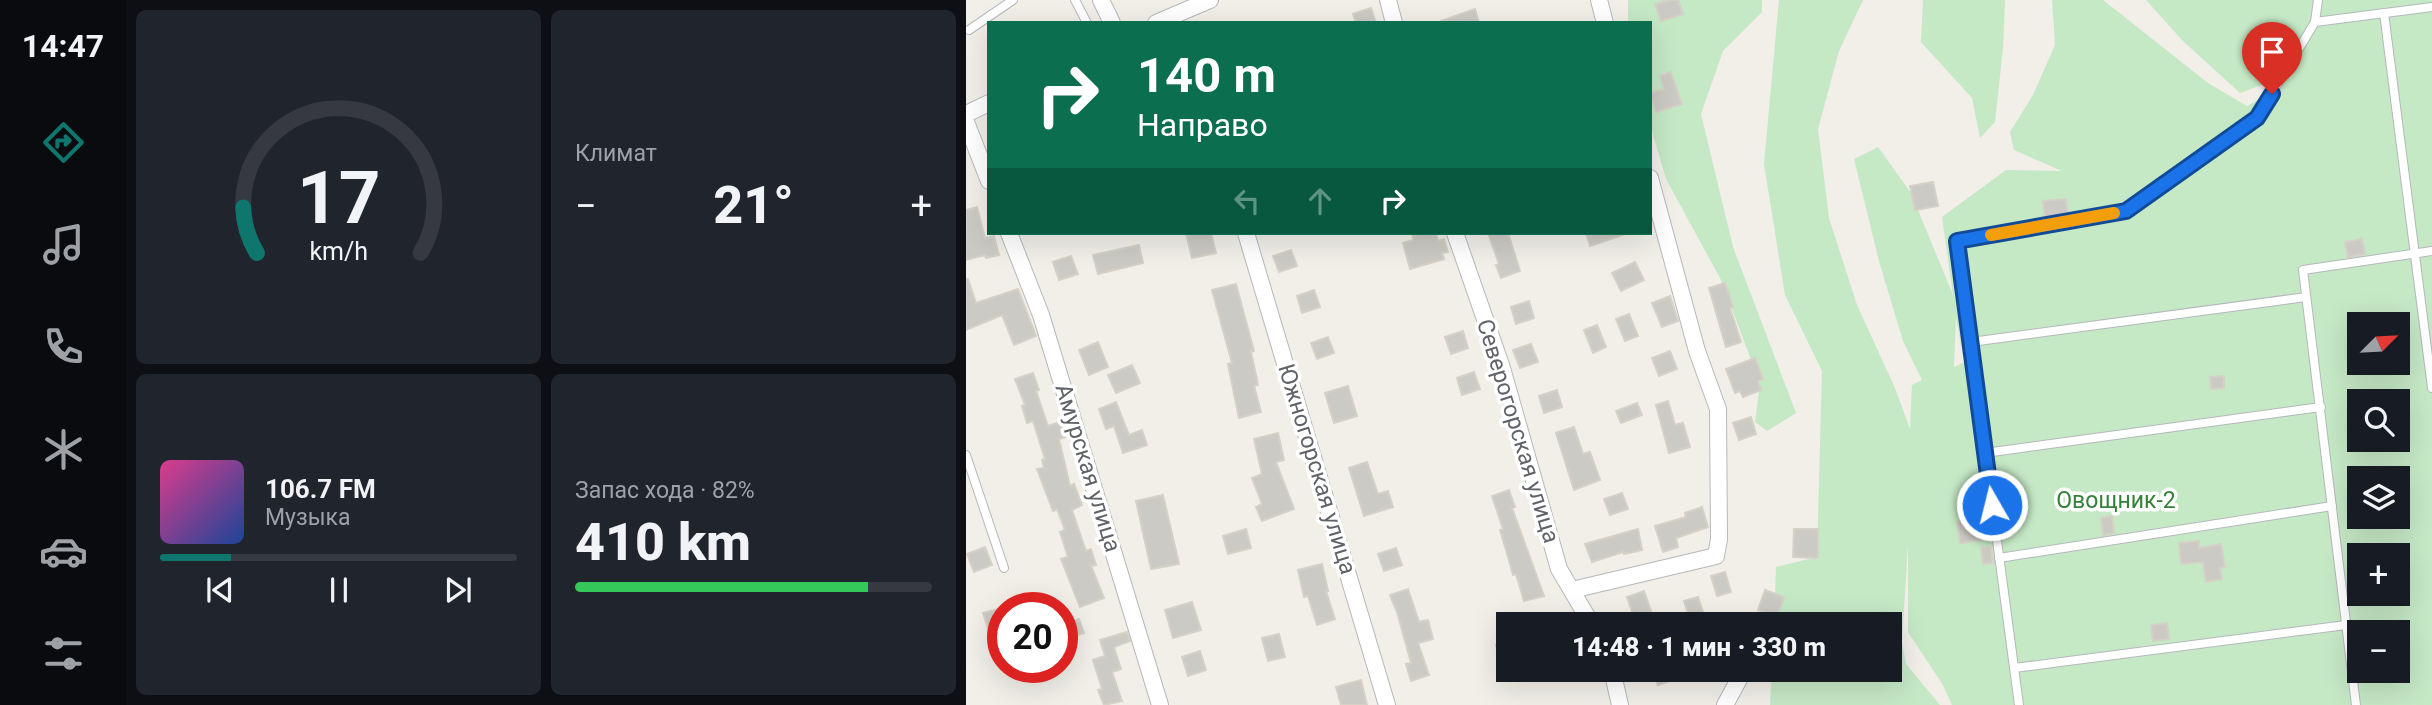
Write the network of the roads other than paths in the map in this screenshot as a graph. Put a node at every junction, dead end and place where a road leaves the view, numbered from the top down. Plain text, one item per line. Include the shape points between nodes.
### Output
1 (1013, 0) edge
2 (1075, 0) edge
3 (1101, 0) edge
4 (1210, 0) edge
5 (1388, 0) edge
6 (1599, 0) edge
7 (2319, 0) edge
8 (2432, 7) edge
9 (2384, 13) junction
10 (1182, 18) edge
11 (1086, 21) edge
12 (1111, 21) edge
13 (1393, 21) edge
14 (1604, 21) edge
15 (2315, 22) junction
16 (969, 30) dead end
17 (987, 104) edge
18 (966, 114) edge
19 (966, 122) edge
20 (987, 176) edge
21 (1652, 185) edge
22 (1010, 235) edge
23 (1248, 235) edge
24 (1456, 235) edge
25 (2432, 251) edge
26 (2415, 254) junction
27 (2306, 298) junction
28 (1971, 342) junction
29 (2432, 388) edge
30 (2321, 407) junction
31 (1985, 453) junction
32 (966, 455) edge
33 (2332, 506) junction
34 (1999, 558) junction
35 (1004, 568) dead end
36 (1572, 590) junction
37 (1585, 612) edge
38 (2346, 625) junction
39 (2014, 668) junction
40 (1615, 682) edge
41 (1738, 682) edge
42 (1160, 705) edge
43 (1387, 705) edge
44 (1620, 705) edge
45 (1726, 705) edge
46 (2019, 705) edge
47 (2356, 705) edge

1 - 16 lane
2 - 11 lane
3 - 12 street
4 - 10 street
5 - 13 street
6 - 14 street
7 - 15 lane
8 - 9 lane
9 - 15 lane
9 - 26 lane
15 - 28 lane via 2257,118 2126,211 1957,241
17 - 18 street
19 - 20 street
21 - 36 street via 1697,351 1718,409 1720,539 1716,556
22 - 42 street, Амурская улица via 1041,315
23 - 43 street, Южногорская улица
24 - 36 street, Северогорская улица via 1502,368 1559,569
25 - 26 lane
26 - 27 lane via 2303,270
26 - 29 lane
27 - 28 lane
27 - 30 lane
28 - 31 lane
30 - 31 lane
30 - 33 lane
31 - 34 lane
32 - 35 lane
33 - 34 lane
33 - 38 lane
34 - 39 lane
36 - 37 street, Северогорская улица
38 - 39 lane
38 - 47 lane
39 - 46 lane
40 - 44 street
41 - 45 street

